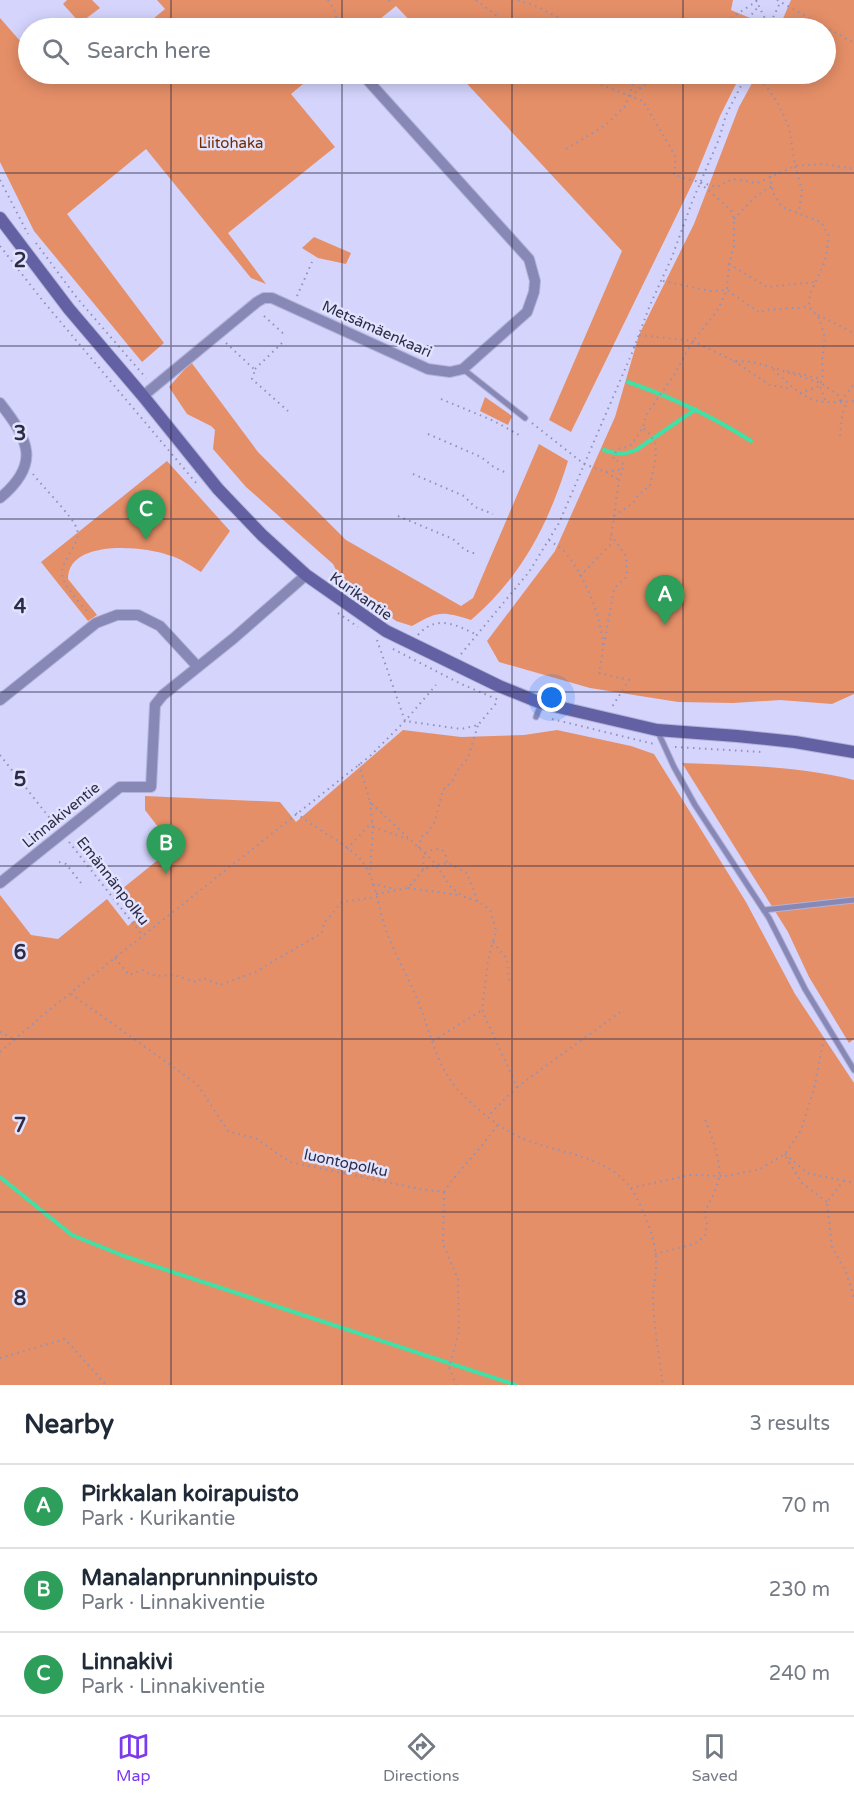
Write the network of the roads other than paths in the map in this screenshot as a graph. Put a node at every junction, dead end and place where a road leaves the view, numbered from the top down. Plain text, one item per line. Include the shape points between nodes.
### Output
1 (371, 84) edge
2 (0, 218) edge
3 (462, 369) junction
4 (143, 396) junction
5 (0, 403) edge
6 (525, 418) road end
7 (0, 498) edge
8 (306, 575) junction
9 (197, 666) junction
10 (0, 700) edge
11 (541, 703) junction
12 (537, 716) road end
13 (657, 730) junction
14 (854, 752) edge
15 (0, 883) edge
16 (854, 900) edge
17 (764, 910) junction
18 (854, 1070) edge

1 - 3 street via 529,259 535,281 527,312
2 - 4 main road, Kurikantie via 69,309
3 - 4 street, Metsämäenkaari via 428,369 272,298 264,298
3 - 6 lane
4 - 8 main road, Kurikantie via 218,489
5 - 7 street via 21,431 26,453 15,486
8 - 9 street, Linnakiventie
8 - 11 main road, Kurikantie via 386,631
9 - 10 street via 160,626 138,615 117,615 96,623
9 - 15 street, Linnakiventie via 155,705 151,787 120,788
11 - 12 lane
11 - 13 main road, Kurikantie
13 - 14 main road, Kurikantie
13 - 17 lane via 695,805
16 - 17 lane
17 - 18 lane

